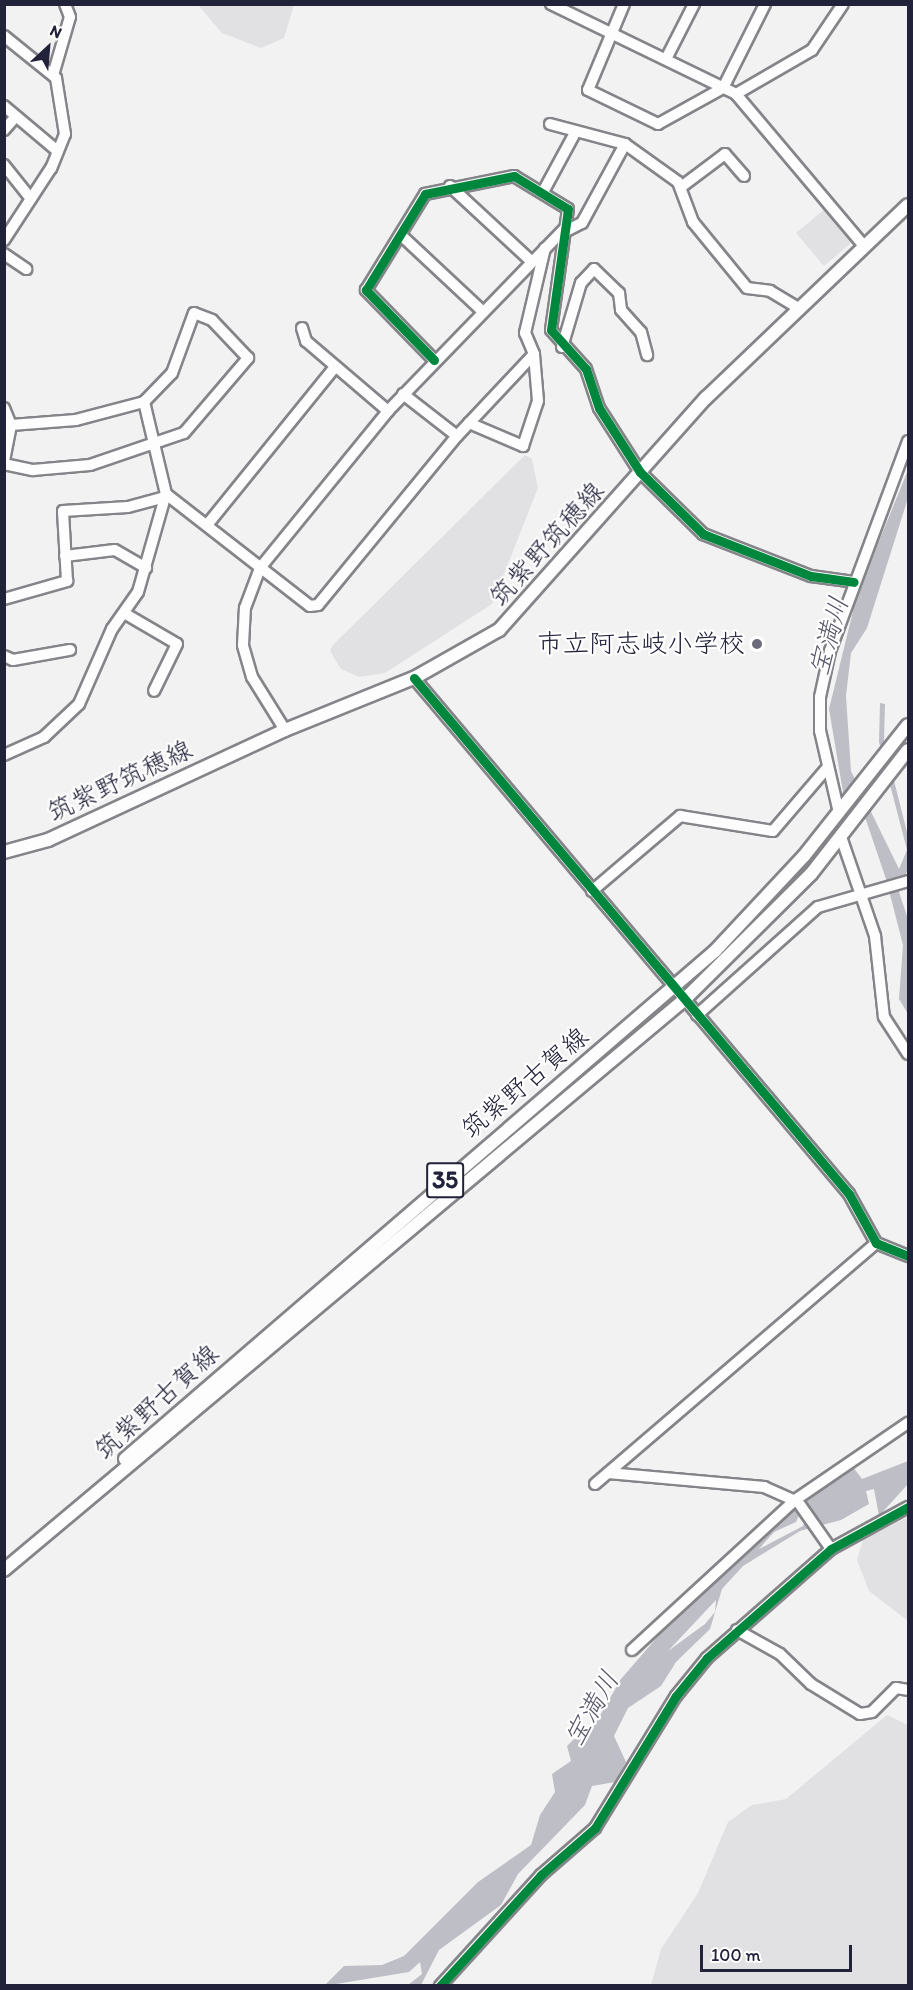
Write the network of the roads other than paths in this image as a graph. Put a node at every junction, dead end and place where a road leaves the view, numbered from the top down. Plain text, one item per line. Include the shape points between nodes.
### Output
1 (65, 4) edge
2 (551, 4) edge
3 (624, 4) edge
4 (694, 4) edge
5 (765, 4) edge
6 (843, 4) edge
7 (609, 33) junction
8 (4, 36) edge
9 (666, 59) junction
10 (53, 75) junction
11 (723, 88) junction
12 (736, 94) junction
13 (4, 106) edge
14 (16, 116) junction
15 (550, 124) dead end
16 (4, 130) edge
17 (576, 131) junction
18 (625, 144) junction
19 (55, 149) junction
20 (4, 165) edge
21 (744, 176) dead end
22 (450, 186) junction
23 (681, 187) junction
24 (543, 192) junction
25 (31, 199) junction
26 (909, 205) edge
27 (566, 229) junction
28 (402, 236) junction
29 (4, 240) edge
30 (864, 246) junction
31 (546, 247) junction
32 (4, 254) edge
33 (531, 261) junction
34 (26, 269) dead end
35 (800, 309) junction
36 (481, 310) junction
37 (302, 328) dead end
38 (562, 347) junction
39 (534, 354) junction
40 (647, 355) dead end
41 (434, 360) junction
42 (335, 367) junction
43 (404, 394) junction
44 (144, 402) junction
45 (4, 408) edge
46 (388, 411) junction
47 (469, 423) junction
48 (10, 425) junction
49 (457, 436) junction
50 (909, 441) edge
51 (155, 445) junction
52 (4, 462) edge
53 (640, 472) junction
54 (165, 495) junction
55 (207, 525) junction
56 (65, 555) junction
57 (146, 568) junction
58 (260, 568) junction
59 (854, 582) junction
60 (4, 599) edge
61 (124, 613) junction
62 (70, 650) dead end
63 (4, 656) edge
64 (414, 678) junction
65 (154, 691) dead end
66 (909, 725) edge
67 (285, 730) junction
68 (909, 750) edge
69 (4, 755) edge
70 (827, 768) junction
71 (842, 809) junction
72 (841, 837) junction
73 (4, 852) edge
74 (909, 881) edge
75 (592, 891) junction
76 (864, 894) junction
77 (673, 988) junction
78 (684, 1000) junction
79 (697, 1015) junction
80 (909, 1054) edge
81 (876, 1243) junction
82 (909, 1256) edge
83 (909, 1423) edge
84 (608, 1473) junction
85 (594, 1484) dead end
86 (796, 1501) junction
87 (909, 1507) edge
88 (35, 1545) junction
89 (830, 1547) junction
90 (4, 1570) edge
91 (737, 1630) junction
92 (632, 1650) dead end
93 (909, 1690) edge
94 (440, 1986) edge

1 - 10 street via 70,17
2 - 7 street
3 - 7 street
4 - 9 street
5 - 11 street
6 - 12 street via 812,50
7 - 9 street
7 - 11 street via 588,90 658,123
8 - 10 street
9 - 11 street
10 - 19 street via 65,134
11 - 12 street
12 - 30 street
13 - 14 street
14 - 16 street
14 - 19 street
15 - 17 street
17 - 18 street
17 - 24 street
18 - 23 street
18 - 27 street via 582,223
19 - 25 street via 51,168
20 - 25 street
21 - 23 street via 725,154
22 - 24 street via 509,175
22 - 28 street via 425,194
22 - 33 street
23 - 35 street via 693,222 747,288 770,291
24 - 27 street via 565,205
25 - 29 street
26 - 30 main road, 筑紫野筑穂線
27 - 31 street
27 - 38 street via 551,330
28 - 36 street
28 - 41 street via 366,290
30 - 35 main road, 筑紫野筑穂線
31 - 33 street
31 - 39 street via 525,333
32 - 34 street
33 - 36 street
35 - 53 main road, 筑紫野筑穂線 via 706,398
36 - 41 street
37 - 42 street via 306,341
38 - 40 street via 580,283 594,269 620,293 621,310 641,332
38 - 53 street via 586,369 599,408
39 - 47 street
39 - 47 street via 538,401 523,446
41 - 43 street
42 - 46 street
42 - 55 street
43 - 46 street
43 - 49 street
44 - 48 street via 76,420
44 - 51 street
44 - 51 street via 172,373 194,313 212,320 248,358 184,433
45 - 48 street
46 - 58 street
47 - 49 street
48 - 52 street
49 - 58 street via 318,605 310,606
50 - 59 street
51 - 52 street via 90,465 33,470
51 - 54 street
53 - 59 street via 703,534 812,576
53 - 64 main road, 筑紫野筑穂線 via 522,611 454,659
54 - 55 street
54 - 56 street via 128,507 63,511
54 - 57 street
55 - 58 street
56 - 57 street via 115,550
56 - 60 street via 67,581
57 - 61 street
58 - 67 street via 244,608 243,645 252,677
59 - 70 street via 820,697
61 - 65 street via 177,644
61 - 69 street via 78,704 44,737
62 - 63 street via 13,660
64 - 67 main road, 筑紫野筑穂線
64 - 75 street
66 - 71 main road, 筑紫野古賀線 / 35
67 - 73 main road, 筑紫野筑穂線 via 56,836
68 - 72 main road, 筑紫野古賀線 / 35
70 - 71 street
70 - 75 street via 773,831 680,816
71 - 77 main road, 筑紫野古賀線 / 35 via 758,906
72 - 76 street
72 - 78 main road, 筑紫野古賀線 / 35 via 767,920
74 - 76 street
75 - 77 street
76 - 79 street via 818,907
76 - 80 street via 875,936 885,1017
77 - 78 street
77 - 88 main road, 筑紫野古賀線 / 35 via 285,1317
78 - 79 street
78 - 88 main road, 筑紫野古賀線 / 35
79 - 81 street via 849,1194
81 - 82 street
81 - 84 street
83 - 86 street
84 - 85 street
84 - 86 street via 764,1487
86 - 89 street
86 - 92 street
87 - 89 street
88 - 90 main road, 筑紫野古賀線 / 35
89 - 91 street
91 - 93 street via 780,1654 811,1684 860,1714 872,1712 896,1688
91 - 94 street via 676,1696 595,1828 541,1875

